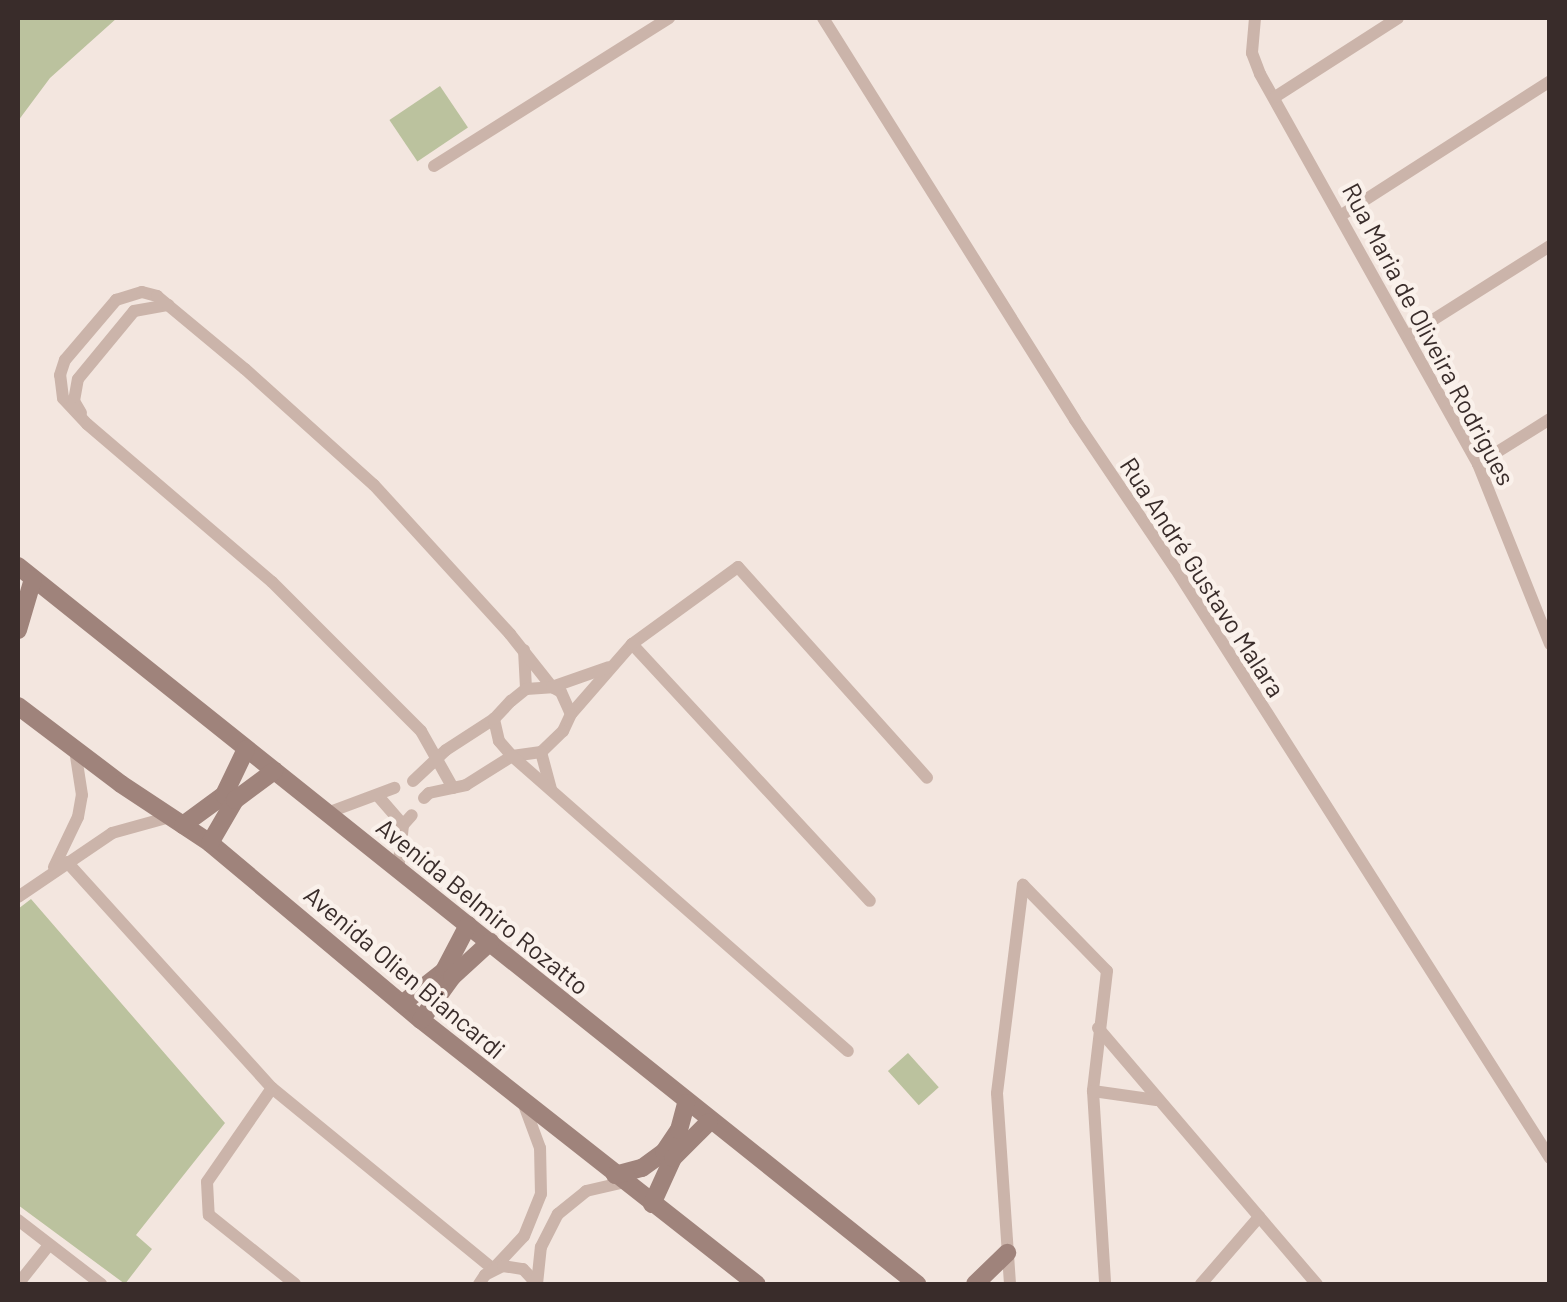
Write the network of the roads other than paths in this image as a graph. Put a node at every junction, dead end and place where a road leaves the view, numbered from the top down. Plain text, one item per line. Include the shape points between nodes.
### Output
1 (669, 18) edge
2 (823, 18) edge
3 (1255, 18) edge
4 (1398, 18) edge
5 (1550, 81) edge
6 (1275, 97) junction
7 (434, 166) dead end
8 (1340, 216) junction
9 (1550, 246) edge
10 (170, 305) junction
11 (1409, 335) junction
12 (1550, 419) edge
13 (87, 424) junction
14 (1478, 464) junction
15 (18, 566) edge
16 (33, 579) junction
17 (1550, 604) edge
18 (1537, 612) junction
19 (18, 630) edge
20 (632, 644) junction
21 (1550, 644) edge
22 (524, 650) junction
23 (609, 667) junction
24 (552, 687) junction
25 (526, 689) junction
26 (18, 706) edge
27 (571, 714) junction
28 (494, 719) junction
29 (246, 749) junction
30 (75, 750) junction
31 (541, 752) junction
32 (512, 756) junction
33 (436, 760) junction
34 (274, 771) junction
35 (927, 778) dead end
36 (413, 781) dead end
37 (394, 788) dead end
38 (453, 788) junction
39 (551, 792) junction
40 (378, 796) junction
41 (424, 798) dead end
42 (327, 813) junction
43 (176, 821) junction
44 (210, 843) junction
45 (67, 862) junction
46 (398, 871) junction
47 (46, 876) junction
48 (18, 898) edge
49 (870, 901) dead end
50 (468, 925) junction
51 (490, 942) junction
52 (402, 1004) junction
53 (421, 1020) junction
54 (1098, 1028) junction
55 (848, 1051) dead end
56 (272, 1088) junction
57 (1093, 1091) junction
58 (1156, 1100) junction
59 (523, 1102) junction
60 (686, 1103) junction
61 (709, 1122) junction
62 (1550, 1158) edge
63 (620, 1178) junction
64 (652, 1204) junction
65 (1258, 1218) junction
66 (18, 1220) edge
67 (49, 1244) junction
68 (1007, 1254) junction
69 (493, 1269) junction
70 (18, 1284) edge
71 (100, 1284) edge
72 (295, 1284) edge
73 (479, 1284) edge
74 (537, 1284) edge
75 (756, 1284) edge
76 (917, 1284) edge
77 (975, 1284) edge
78 (1010, 1284) edge
79 (1104, 1284) edge
80 (1200, 1284) edge
81 (1318, 1284) edge

1 - 7 street
2 - 62 street, Rua André Gustavo Malara
3 - 6 street, Rua Maria de Oliveira Rodrigues via 1252,53
4 - 6 street
5 - 8 street
6 - 8 street, Rua Maria de Oliveira Rodrigues
8 - 11 street, Rua Maria de Oliveira Rodrigues
9 - 11 street
10 - 13 street via 134,311 78,379 74,401
10 - 13 street via 142,292 116,300 64,360 63,398
10 - 22 street via 374,485
11 - 14 street, Rua Maria de Oliveira Rodrigues
12 - 14 street
13 - 33 street via 272,582 421,731
14 - 18 street, Rua Maria de Oliveira Rodrigues
15 - 16 street, Avenida Belmiro Rozatto
16 - 19 street
16 - 29 street, Avenida Belmiro Rozatto
17 - 18 street
18 - 21 street, Rua Maria de Oliveira Rodrigues
20 - 23 street
20 - 35 street via 738,567
20 - 49 street
22 - 24 street
22 - 25 street
23 - 24 street
23 - 27 street
24 - 25 street
24 - 27 street via 566,698
25 - 28 street
26 - 30 street, Avenida Olien Biancardi
27 - 31 street
28 - 32 street via 499,741
28 - 33 street
29 - 34 street, Avenida Belmiro Rozatto
29 - 43 street via 224,795
30 - 43 street, Avenida Olien Biancardi
30 - 47 street via 78,817
31 - 32 street
31 - 39 street
32 - 38 street
32 - 39 street
33 - 36 street
33 - 38 street
34 - 42 street, Avenida Belmiro Rozatto
34 - 44 street via 235,800
37 - 40 street
38 - 41 street
39 - 55 street
40 - 42 street
40 - 46 street via 407,820
42 - 46 street, Avenida Belmiro Rozatto
43 - 44 street, Avenida Olien Biancardi
43 - 45 street via 112,834
44 - 52 street, Avenida Olien Biancardi
45 - 47 street
45 - 56 street
46 - 50 street, Avenida Belmiro Rozatto
47 - 48 street
50 - 51 street, Avenida Belmiro Rozatto
50 - 52 street via 444,971
51 - 53 street via 452,977
51 - 60 street, Avenida Belmiro Rozatto
52 - 53 street, Avenida Olien Biancardi
53 - 59 street, Avenida Olien Biancardi
54 - 57 street
54 - 58 street
54 - 68 street via 1107,971 1023,885 996,1093
56 - 69 street
56 - 72 street via 207,1182 208,1215
57 - 58 street
57 - 79 street
58 - 65 street
59 - 63 street, Avenida Olien Biancardi
59 - 69 street via 540,1148 541,1194 524,1236
60 - 61 street, Avenida Belmiro Rozatto
60 - 63 street via 664,1152
61 - 64 street via 673,1158
61 - 76 street, Avenida Belmiro Rozatto
63 - 64 street, Avenida Olien Biancardi
63 - 74 street via 586,1191 558,1214 541,1247
64 - 75 street, Avenida Olien Biancardi
65 - 80 street
65 - 81 street
66 - 67 street
67 - 70 street
67 - 71 street
68 - 77 street
68 - 78 street
69 - 73 street
69 - 74 street via 523,1269

